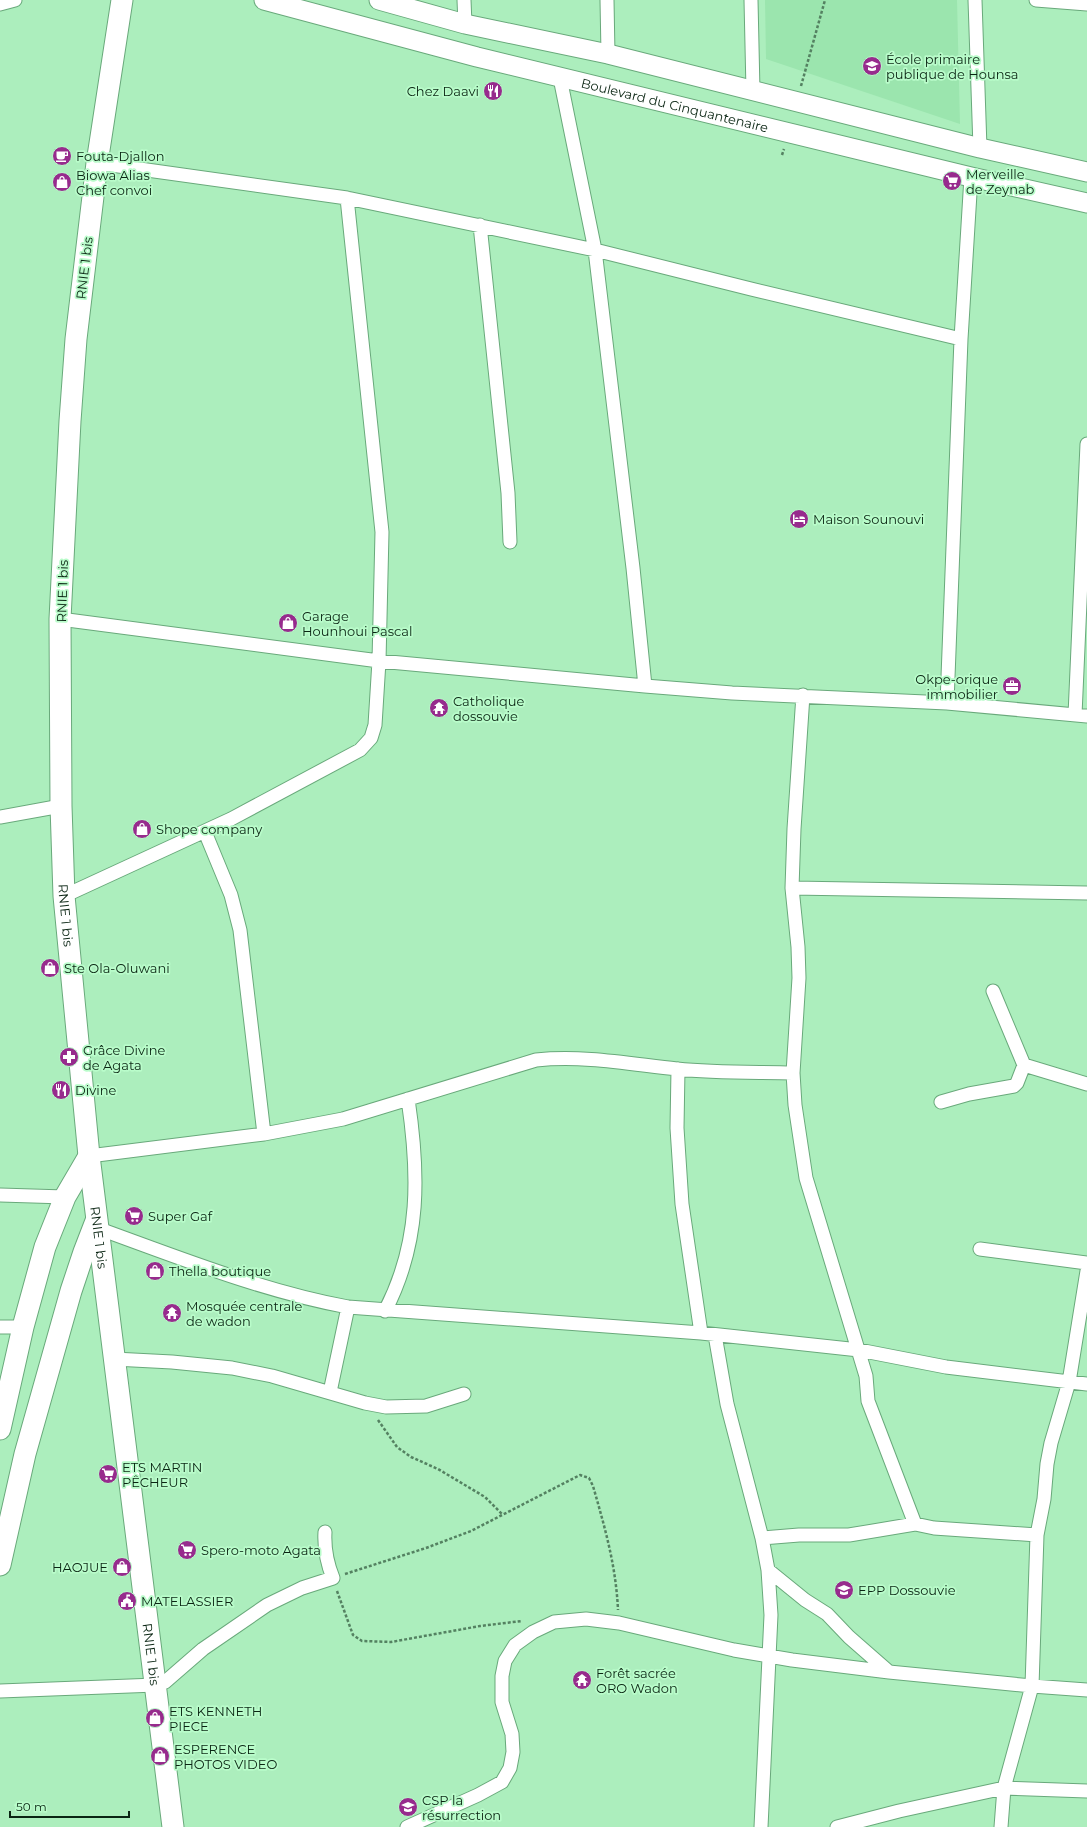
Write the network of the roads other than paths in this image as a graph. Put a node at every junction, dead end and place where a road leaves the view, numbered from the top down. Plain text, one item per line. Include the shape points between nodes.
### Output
1 (15, 0) edge
2 (122, 0) edge
3 (264, 0) edge
4 (379, 0) edge
5 (464, 0) edge
6 (608, 0) edge
7 (751, 0) edge
8 (975, 0) edge
9 (1036, 0) edge
10 (0, 4) edge
11 (1087, 4) edge
12 (465, 24) junction
13 (608, 54) junction
14 (560, 78) junction
15 (753, 91) junction
16 (980, 148) junction
17 (97, 162) junction
18 (1087, 172) edge
19 (971, 177) junction
20 (347, 198) junction
21 (1087, 203) edge
22 (480, 225) junction
23 (595, 250) junction
24 (961, 339) junction
25 (1087, 444) edge
26 (510, 542) dead end
27 (60, 619) junction
28 (379, 661) junction
29 (645, 686) junction
30 (803, 695) junction
31 (946, 703) junction
32 (1081, 715) edge
33 (61, 806) junction
34 (0, 817) edge
35 (205, 832) junction
36 (792, 888) junction
37 (1087, 893) edge
38 (64, 896) junction
39 (994, 991) dead end
40 (1024, 1065) junction
41 (678, 1069) junction
42 (794, 1073) junction
43 (1087, 1084) edge
44 (408, 1099) junction
45 (941, 1102) dead end
46 (264, 1134) junction
47 (89, 1156) junction
48 (0, 1195) edge
49 (65, 1197) junction
50 (97, 1224) junction
51 (980, 1249) dead end
52 (1087, 1263) edge
53 (1087, 1272) edge
54 (348, 1307) junction
55 (386, 1311) junction
56 (0, 1327) edge
57 (23, 1327) junction
58 (701, 1333) junction
59 (715, 1335) junction
60 (859, 1350) junction
61 (114, 1359) junction
62 (1069, 1382) junction
63 (1087, 1384) edge
64 (330, 1392) junction
65 (464, 1394) dead end
66 (0, 1429) edge
67 (915, 1524) junction
68 (325, 1532) dead end
69 (1038, 1535) junction
70 (762, 1538) junction
71 (0, 1565) edge
72 (768, 1570) junction
73 (770, 1657) junction
74 (890, 1672) junction
75 (156, 1685) junction
76 (1032, 1686) junction
77 (1087, 1690) edge
78 (0, 1691) edge
79 (1004, 1788) junction
80 (1087, 1791) edge
81 (864, 1823) edge
82 (173, 1827) edge
83 (407, 1827) edge
84 (761, 1827) edge
85 (837, 1827) edge
86 (1001, 1827) edge

1 - 10 street
2 - 17 main road, RNIE 1 bis
3 - 14 main road, Boulevard du Cinquantenaire
4 - 12 main road
5 - 12 street
6 - 13 street
7 - 15 street
8 - 16 street
9 - 11 street
12 - 13 main road
13 - 15 main road
14 - 19 main road, Boulevard du Cinquantenaire
14 - 23 street
15 - 16 main road
16 - 18 main road
17 - 20 street
17 - 27 main road, RNIE 1 bis via 76,339
19 - 21 main road, Boulevard du Cinquantenaire
19 - 24 street
20 - 22 street
20 - 28 street via 382,532
22 - 23 street
22 - 26 street via 508,493
23 - 24 street
23 - 29 street
24 - 31 street
25 - 32 street
27 - 28 street
27 - 33 main road, RNIE 1 bis
28 - 29 street
28 - 35 street via 375,725 367,744 335,764
29 - 30 street via 732,693
30 - 31 street
30 - 36 street
31 - 32 street
33 - 34 street
33 - 38 main road, RNIE 1 bis
35 - 38 street
35 - 46 street via 231,895 240,930
36 - 37 street
36 - 42 street via 799,978
38 - 47 main road, RNIE 1 bis
39 - 40 street
40 - 43 street
40 - 45 street via 1014,1086
41 - 42 street
41 - 44 street via 606,1059 536,1060
41 - 58 street via 677,1128 682,1204
42 - 60 street via 796,1112 806,1178
44 - 46 street via 342,1119
44 - 55 street via 415,1143 416,1200 412,1233 392,1300
46 - 47 street
47 - 49 main road
47 - 50 main road, RNIE 1 bis
48 - 49 street
49 - 57 main road via 44,1247
50 - 54 street via 271,1289
50 - 61 main road, RNIE 1 bis
50 - 71 main road via 71,1291 25,1454
51 - 52 street
53 - 62 street
54 - 55 street
54 - 64 street
55 - 58 street
56 - 57 street
57 - 66 main road
58 - 59 street
59 - 60 street
59 - 70 street via 727,1404
60 - 62 street via 946,1367
60 - 67 street via 866,1376 868,1401
61 - 64 street via 232,1368
61 - 75 main road, RNIE 1 bis
62 - 63 street
62 - 69 street via 1051,1443
64 - 65 street via 386,1407 419,1406
67 - 69 street via 934,1528
67 - 70 street via 849,1535
68 - 75 street via 326,1560 332,1578 302,1588 267,1605 203,1649 165,1682
69 - 76 street
70 - 72 street
72 - 73 street
72 - 74 street via 827,1614
73 - 74 street
73 - 83 street via 619,1623 586,1620 554,1622 533,1632 515,1645 505,1661 502,1702 512,1734 513,1752 510,1768 502,1782
73 - 84 street
74 - 76 street
75 - 78 street
75 - 82 main road, RNIE 1 bis
76 - 77 street
76 - 79 street
79 - 80 street
79 - 81 street
79 - 86 street
81 - 85 street

